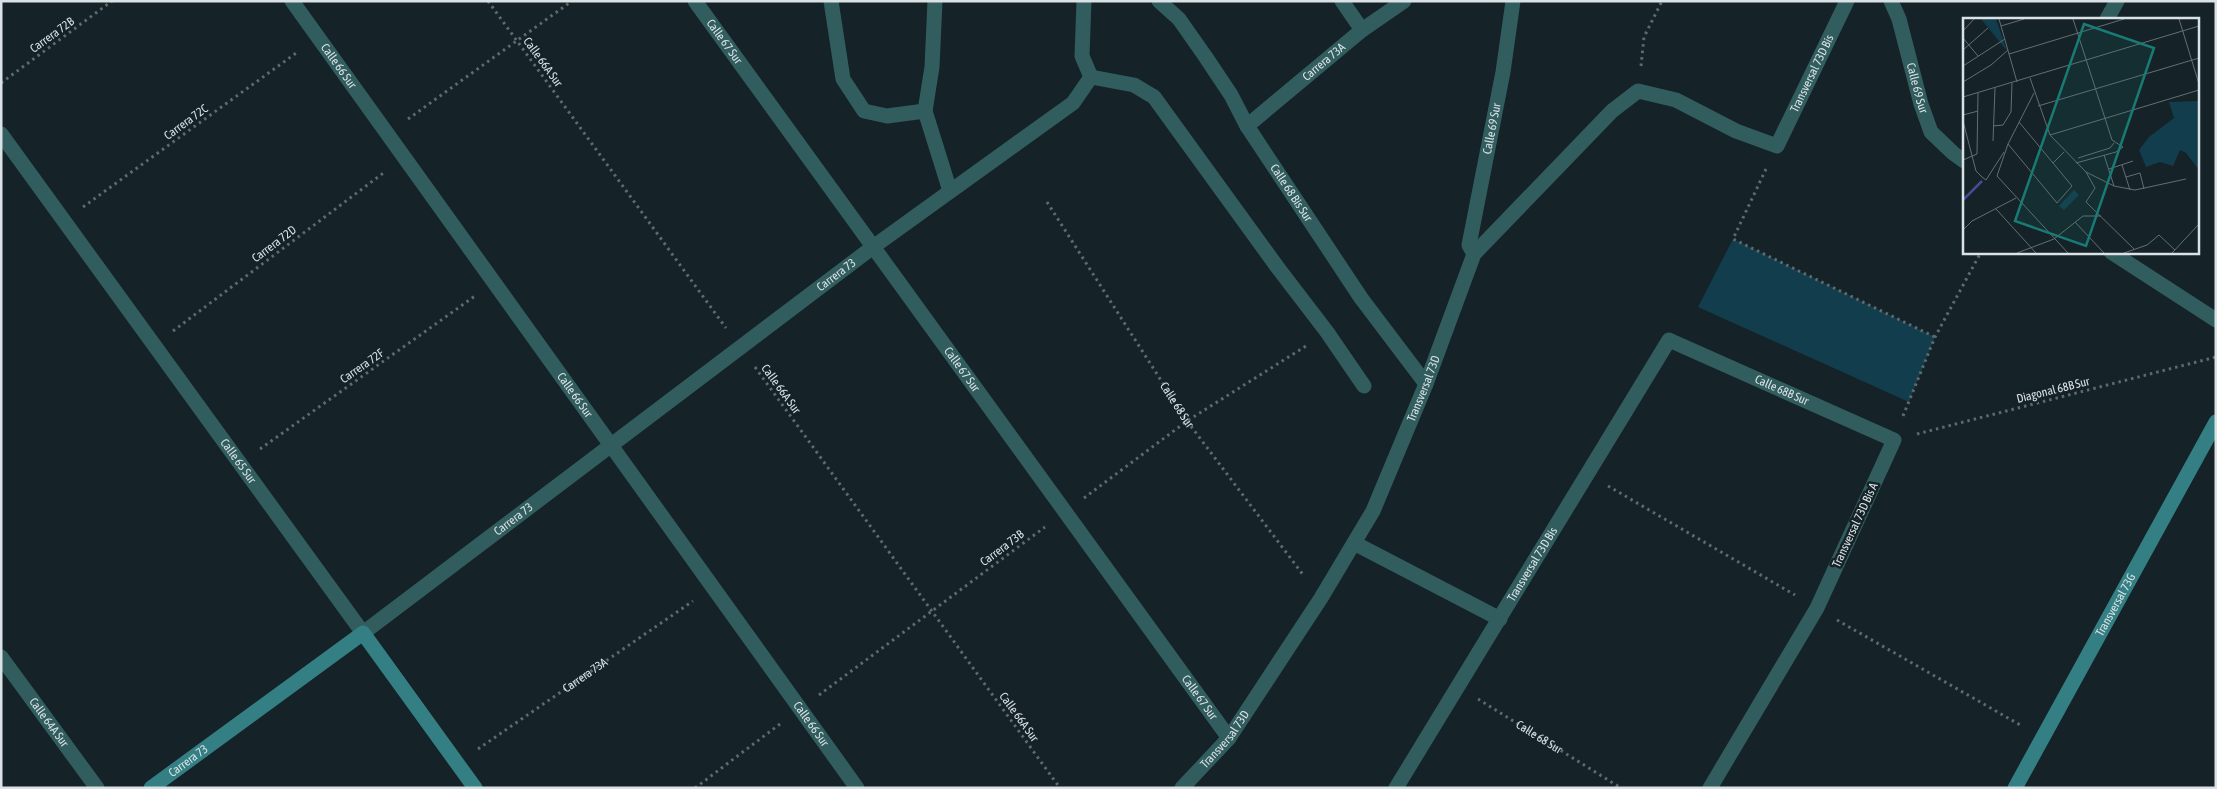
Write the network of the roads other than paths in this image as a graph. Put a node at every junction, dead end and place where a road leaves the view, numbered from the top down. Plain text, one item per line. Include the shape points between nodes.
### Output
1 (292, 1) edge
2 (695, 1) edge
3 (935, 1) edge
4 (1084, 1) edge
5 (1159, 1) edge
6 (1342, 1) edge
7 (1404, 1) edge
8 (1513, 1) edge
9 (1847, 1) edge
10 (1891, 1) edge
11 (2117, 1) edge
12 (829, 3) edge
13 (2108, 18) edge
14 (1362, 30) junction
15 (1091, 77) junction
16 (1638, 91) joint
17 (925, 111) junction
18 (1247, 126) junction
19 (1, 134) edge
20 (1963, 160) edge
21 (950, 192) junction
22 (873, 247) junction
23 (1474, 254) junction
24 (2114, 254) edge
25 (2216, 320) edge
26 (1669, 340) joint
27 (1426, 384) junction
28 (1364, 386) dead end
29 (2216, 422) edge
30 (1894, 440) joint
31 (611, 446) junction
32 (1354, 543) junction
33 (1500, 619) junction
34 (363, 633) junction
35 (1, 657) edge
36 (1229, 738) junction
37 (97, 788) edge
38 (151, 788) edge
39 (475, 788) edge
40 (858, 788) edge
41 (1182, 788) edge
42 (1396, 788) edge
43 (1710, 788) edge
44 (2016, 788) edge

1 - 31 street, Calle 66 Sur
2 - 22 street, Calle 67 Sur
3 - 17 street via 932,67
4 - 15 street via 1082,56
5 - 18 street, Calle 68 Bis Sur via 1179,19 1231,95
6 - 14 street
7 - 14 street, Carrera 73A
8 - 23 street, Calle 69 Sur via 1503,72 1469,245
9 - 16 street, Transversal 73D Bis via 1777,146 1736,131 1676,100
10 - 20 street, Calle 69 Sur via 1931,132 1952,154
11 - 13 street
12 - 17 street via 843,79 864,111 887,116
14 - 18 street, Carrera 73A
15 - 21 street, Carrera 73 via 1073,103
15 - 28 street via 1134,85 1154,97
16 - 23 street, Transversal 73D via 1612,111
17 - 21 street
18 - 27 street, Calle 68 Bis Sur via 1361,298
19 - 34 street, Calle 65 Sur
21 - 22 street, Carrera 73
22 - 31 street, Carrera 73
22 - 36 street, Calle 67 Sur
23 - 27 street, Transversal 73D
24 - 25 street
26 - 30 street, Calle 68B Sur
26 - 33 street, Transversal 73D Bis
27 - 32 street, Transversal 73D via 1372,511
29 - 44 street, Transversal 73G
30 - 43 street, Transversal 73D Bis A via 1817,608
31 - 34 street, Carrera 73
31 - 40 street, Calle 66 Sur
32 - 33 street
32 - 36 street, Transversal 73D
33 - 42 street, Transversal 73D Bis
34 - 38 street, Carrera 73
34 - 39 street, Calle 65 Sur
35 - 37 street, Calle 64A Sur
36 - 41 street, Transversal 73D

